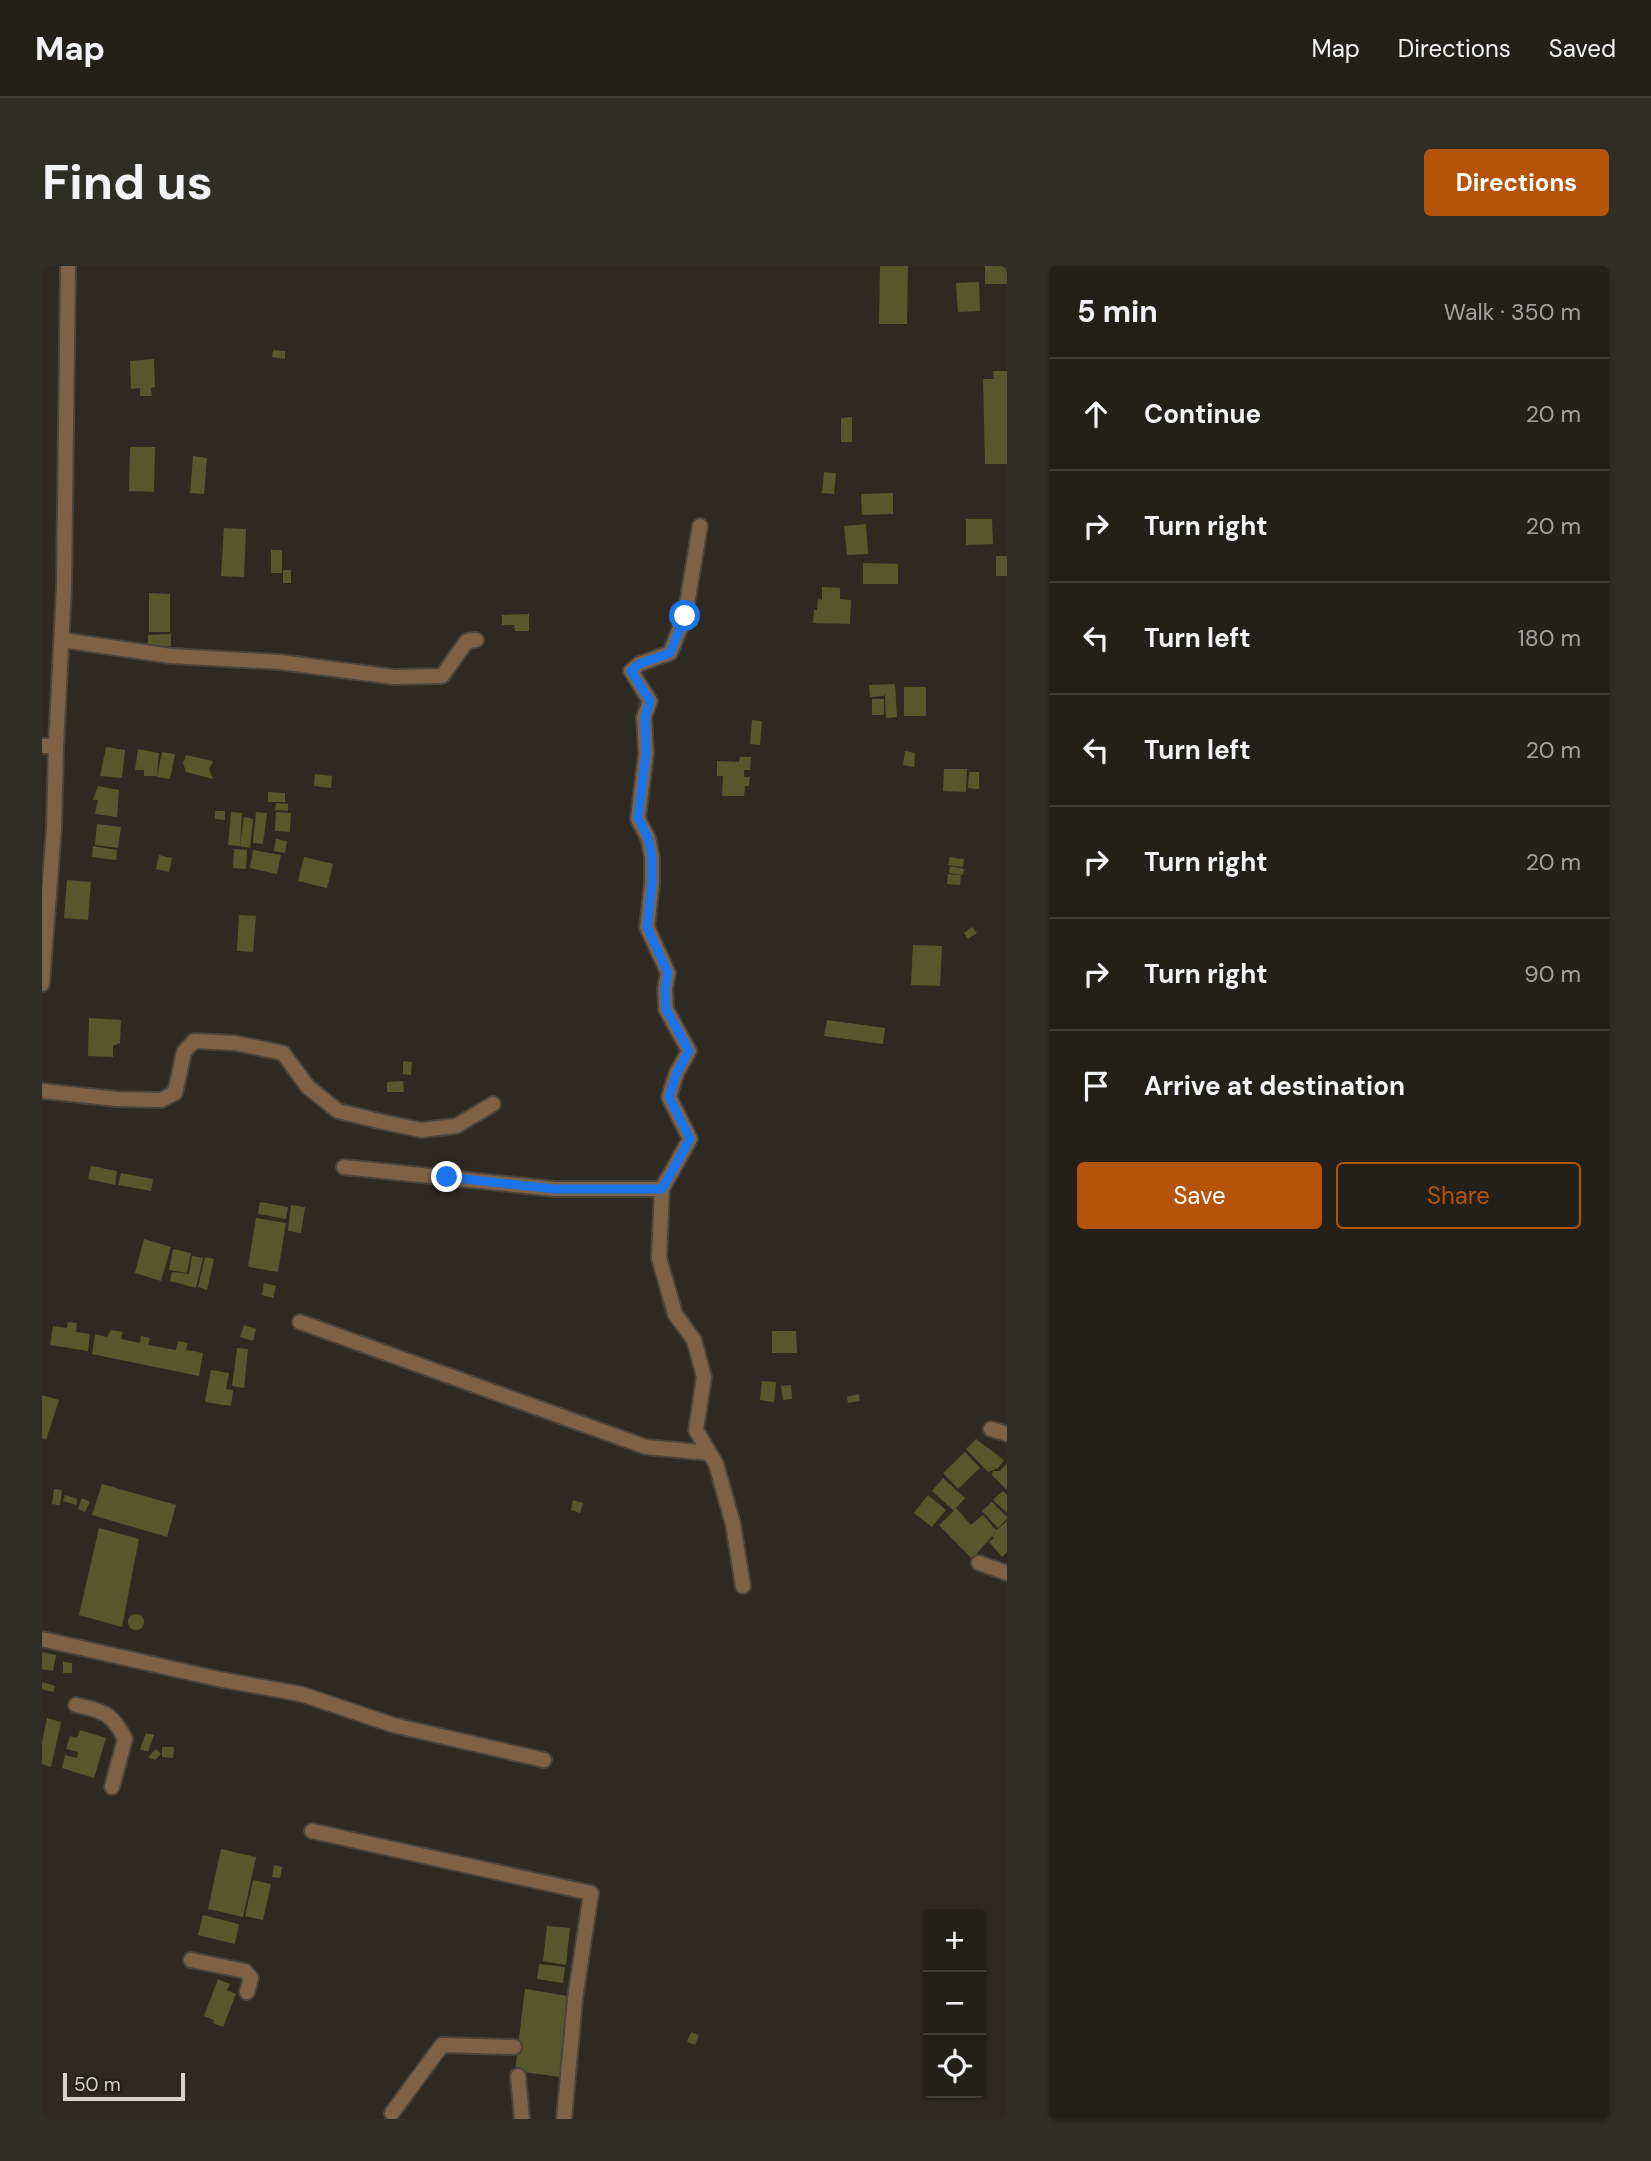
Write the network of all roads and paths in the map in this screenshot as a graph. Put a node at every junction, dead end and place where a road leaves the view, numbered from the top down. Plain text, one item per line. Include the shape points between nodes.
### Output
1 (68, 266) edge
2 (700, 526) dead end
3 (62, 640) junction
4 (476, 640) dead end
5 (49, 746) edge
6 (44, 953) edge
7 (42, 984) edge
8 (42, 1091) edge
9 (493, 1104) dead end
10 (344, 1167) dead end
11 (662, 1189) junction
12 (300, 1322) dead end
13 (991, 1429) dead end
14 (1007, 1434) edge
15 (709, 1452) junction
16 (979, 1563) dead end
17 (1007, 1573) edge
18 (743, 1586) dead end
19 (42, 1639) edge
20 (76, 1705) dead end
21 (544, 1760) dead end
22 (112, 1787) dead end
23 (312, 1831) dead end
24 (191, 1960) dead end
25 (247, 1992) dead end
26 (514, 2047) dead end
27 (518, 2076) dead end
28 (393, 2113) dead end
29 (522, 2119) edge
30 (564, 2119) edge

1 - 3 street
2 - 11 street via 685,616 670,653 631,671 650,701 638,818 652,857 647,927 668,973 666,1009 689,1051 669,1097 690,1139
3 - 4 street via 171,656 280,662 394,677 442,676 467,642
3 - 5 street
5 - 6 street via 54,828
6 - 7 street
8 - 9 street via 161,1100 175,1093 184,1052 194,1041 283,1053 307,1087 338,1111 383,1122 421,1130 456,1126
10 - 11 street via 555,1189
11 - 15 street via 659,1258 675,1314 694,1340 704,1377 696,1430
12 - 15 street via 646,1447
13 - 14 street
15 - 18 street via 733,1524
16 - 17 street
19 - 21 street via 301,1694 393,1725
20 - 22 street via 103,1710 117,1723 125,1740
23 - 30 street via 592,1894 575,1999
24 - 25 street via 245,1971 251,1978
26 - 28 street via 442,2045
27 - 29 street

